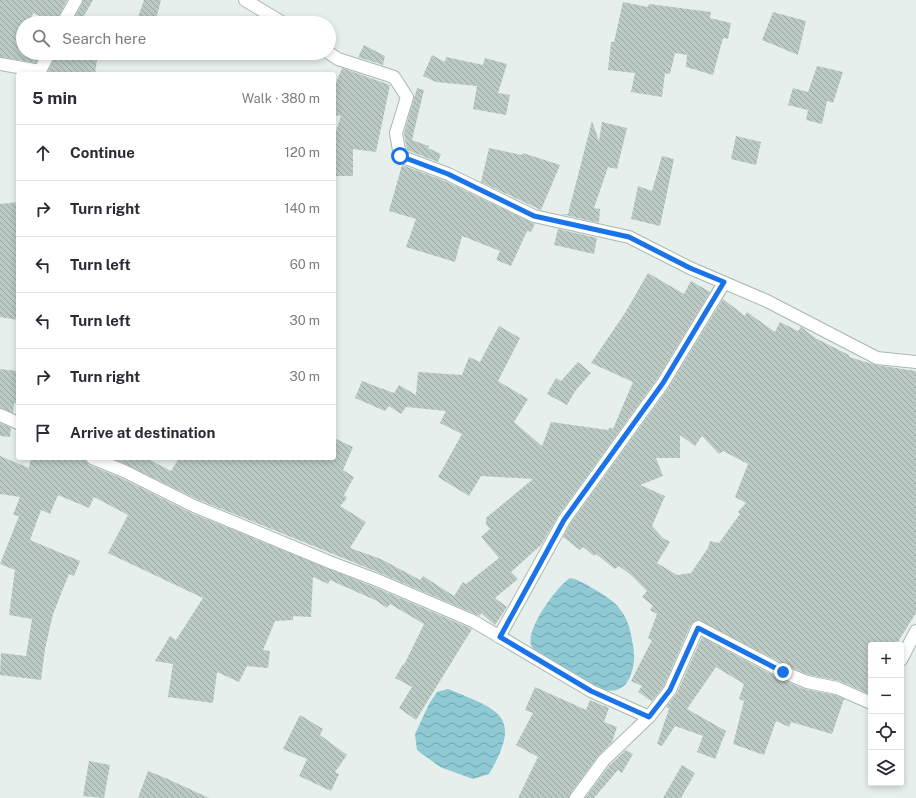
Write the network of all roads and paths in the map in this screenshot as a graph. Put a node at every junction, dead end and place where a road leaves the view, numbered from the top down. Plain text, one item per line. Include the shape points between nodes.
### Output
1 (76, 0) edge
2 (245, 0) edge
3 (67, 16) edge
4 (271, 16) edge
5 (336, 58) edge
6 (46, 60) edge
7 (0, 64) edge
8 (724, 282) junction
9 (916, 362) edge
10 (0, 415) edge
11 (16, 422) edge
12 (97, 460) edge
13 (916, 631) edge
14 (500, 637) junction
15 (904, 654) edge
16 (868, 702) edge
17 (649, 717) junction
18 (576, 798) edge

1 - 3 street
2 - 4 street
5 - 8 street via 394,76 407,97 396,133 400,156 448,174 534,216 629,237
6 - 7 street via 40,71
8 - 9 street via 767,301 877,358
8 - 14 street via 663,383 564,520
10 - 11 street
12 - 14 street via 194,506 473,621
13 - 15 street
14 - 17 street via 591,691
16 - 17 street via 837,688 807,682 783,672 698,628 670,690
17 - 18 street via 604,760

